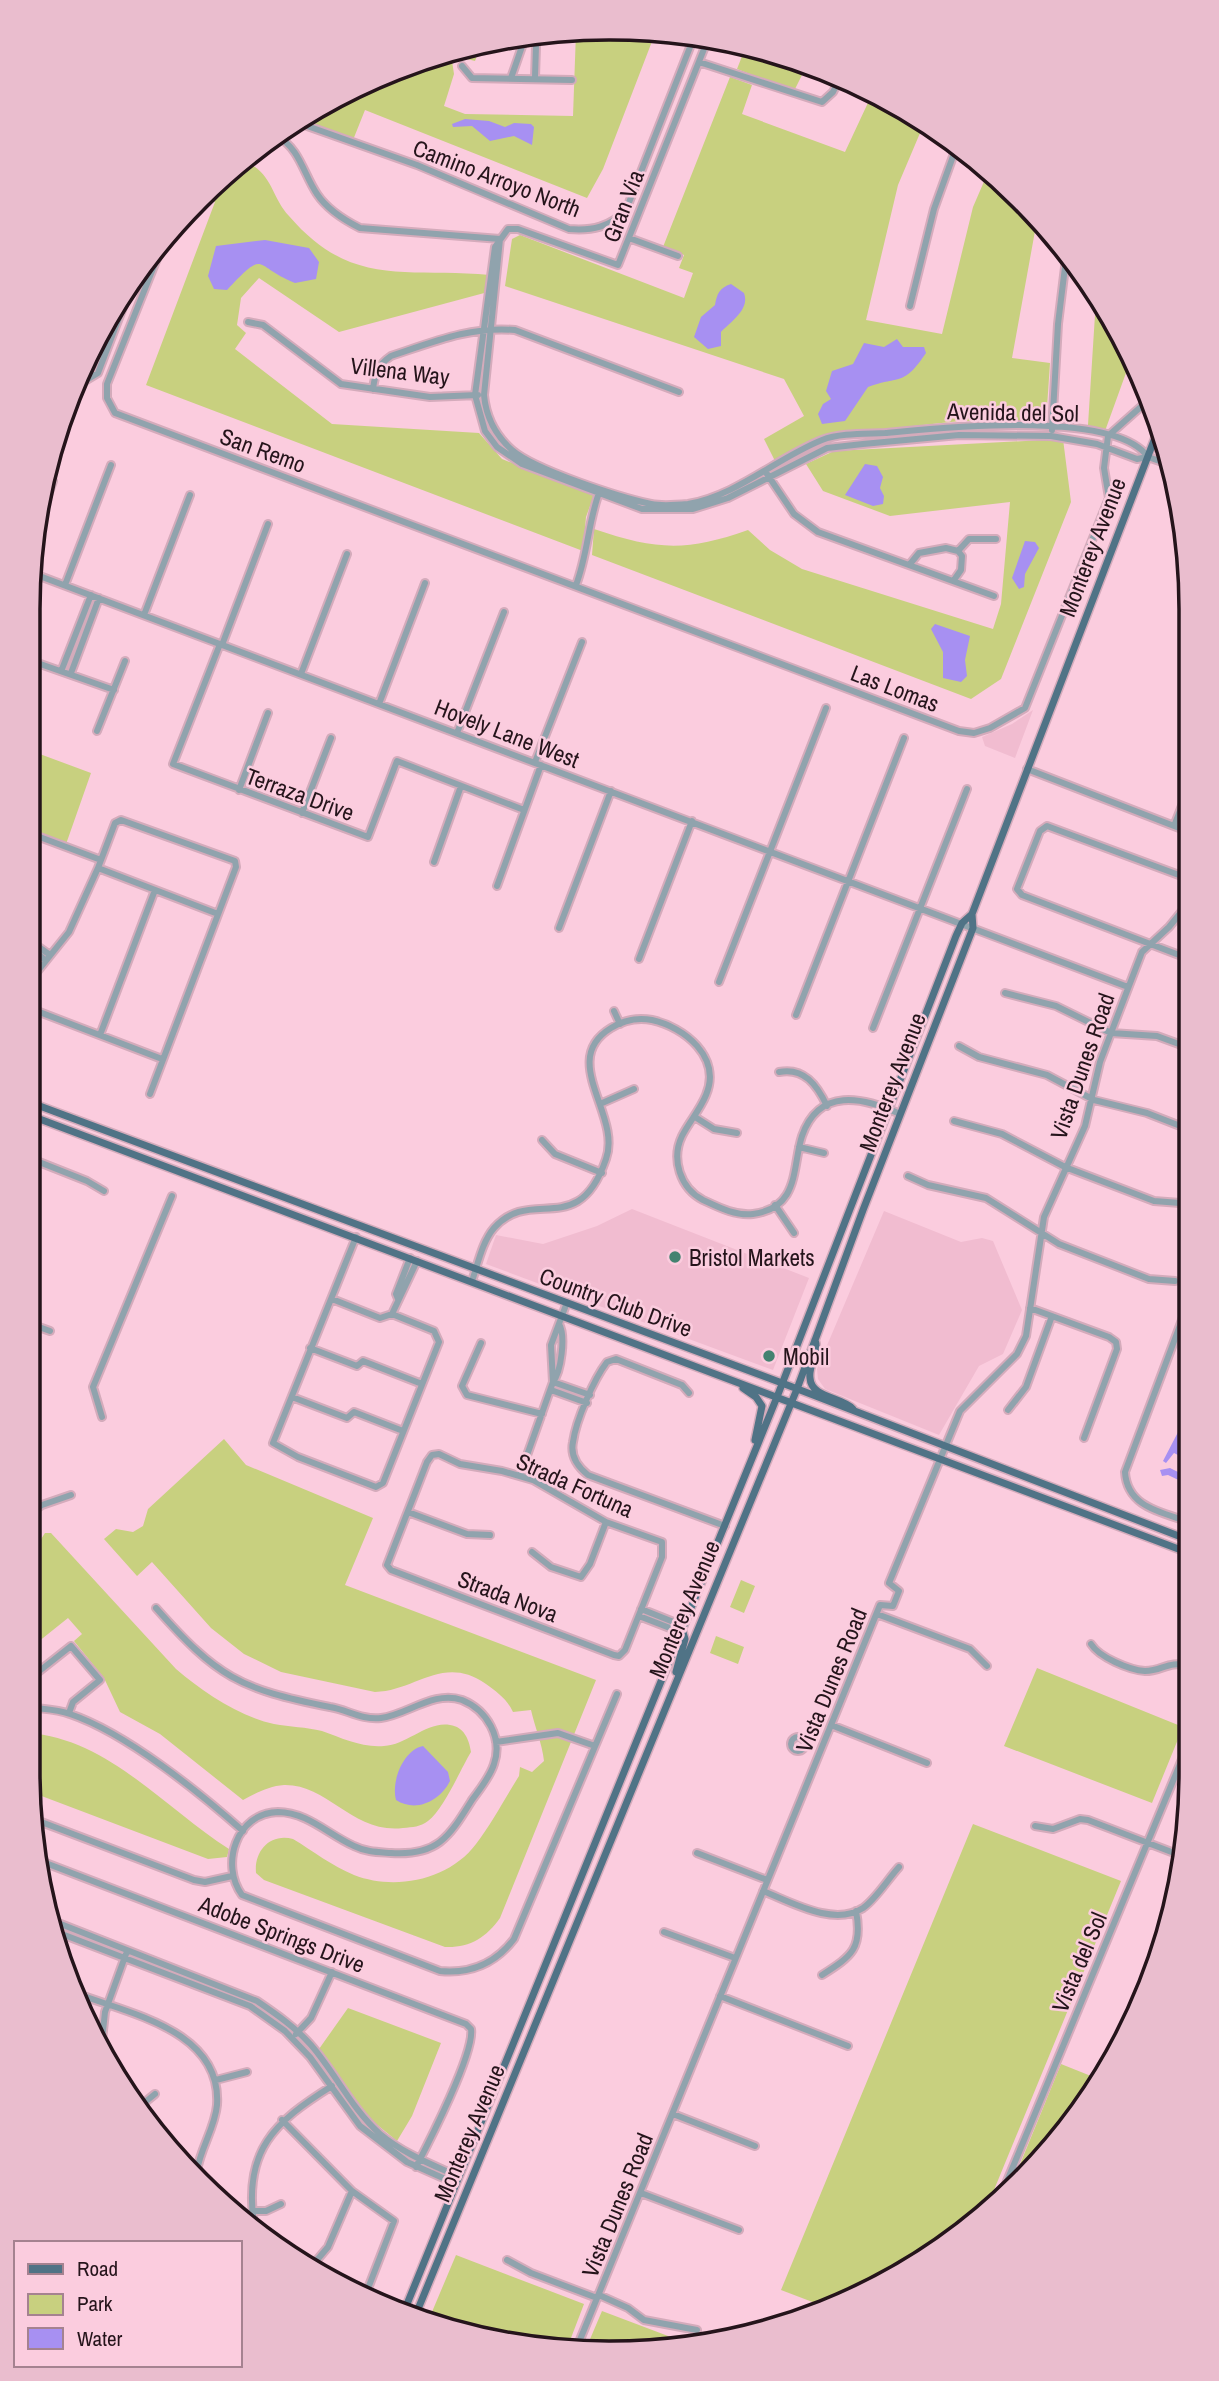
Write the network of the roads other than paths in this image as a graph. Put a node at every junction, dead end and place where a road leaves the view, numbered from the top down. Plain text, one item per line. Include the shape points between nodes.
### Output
1 (535, 45) edge
2 (690, 46) edge
3 (523, 47) edge
4 (704, 48) edge
5 (699, 62) junction
6 (462, 66) dead end
7 (535, 77) junction
8 (511, 78) junction
9 (572, 80) dead end
10 (835, 88) edge
11 (309, 127) edge
12 (284, 142) edge
13 (953, 156) edge
14 (629, 238) junction
15 (500, 239) junction
16 (678, 256) dead end
17 (1065, 268) edge
18 (144, 282) edge
19 (911, 306) dead end
20 (248, 322) dead end
21 (487, 328) junction
22 (115, 329) edge
23 (90, 378) edge
24 (373, 389) junction
25 (679, 392) dead end
26 (475, 395) junction
27 (484, 395) junction
28 (1141, 407) edge
29 (1053, 427) junction
30 (1051, 436) junction
31 (1108, 436) junction
32 (1153, 442) edge
33 (1105, 448) junction
34 (1148, 457) junction
35 (1159, 461) edge
36 (111, 465) dead end
37 (764, 470) junction
38 (769, 477) junction
39 (600, 490) junction
40 (190, 495) dead end
41 (268, 524) dead end
42 (996, 539) dead end
43 (958, 551) junction
44 (346, 554) dead end
45 (910, 564) junction
46 (41, 576) edge
47 (954, 580) junction
48 (425, 583) dead end
49 (65, 585) junction
50 (576, 586) junction
51 (91, 595) junction
52 (994, 596) dead end
53 (99, 598) junction
54 (504, 611) dead end
55 (144, 615) junction
56 (582, 642) dead end
57 (72, 644) junction
58 (221, 644) junction
59 (81, 647) junction
60 (125, 661) dead end
61 (40, 663) edge
62 (62, 669) junction
63 (71, 673) junction
64 (301, 674) junction
65 (114, 690) junction
66 (379, 704) junction
67 (826, 708) dead end
68 (268, 713) dead end
69 (97, 731) dead end
70 (457, 733) junction
71 (331, 738) dead end
72 (904, 738) dead end
73 (538, 763) junction
74 (1027, 769) junction
75 (461, 786) junction
76 (967, 789) dead end
77 (239, 790) junction
78 (611, 791) junction
79 (524, 810) junction
80 (302, 813) junction
81 (1179, 813) edge
82 (692, 821) junction
83 (1174, 826) junction
84 (1179, 828) edge
85 (40, 837) edge
86 (771, 851) junction
87 (101, 860) junction
88 (433, 862) dead end
89 (98, 868) junction
90 (1179, 875) edge
91 (848, 880) junction
92 (497, 886) dead end
93 (155, 890) junction
94 (921, 908) junction
95 (218, 914) junction
96 (972, 914) junction
97 (1179, 915) edge
98 (962, 923) junction
99 (559, 928) dead end
100 (973, 928) junction
101 (1149, 943) junction
102 (40, 951) edge
103 (40, 953) edge
104 (1179, 955) edge
105 (47, 958) junction
106 (639, 959) dead end
107 (40, 967) edge
108 (719, 982) dead end
109 (1128, 987) junction
110 (1005, 993) dead end
111 (614, 1011) dead end
112 (40, 1012) edge
113 (796, 1015) dead end
114 (620, 1024) junction
115 (873, 1028) dead end
116 (1111, 1032) junction
117 (100, 1035) junction
118 (1179, 1044) edge
119 (959, 1046) dead end
120 (162, 1059) junction
121 (779, 1072) dead end
122 (634, 1090) dead end
123 (150, 1094) dead end
124 (1094, 1100) junction
125 (600, 1104) junction
126 (827, 1105) junction
127 (40, 1106) edge
128 (888, 1109) junction
129 (900, 1114) junction
130 (695, 1117) junction
131 (40, 1119) edge
132 (954, 1121) dead end
133 (1179, 1125) edge
134 (737, 1133) dead end
135 (542, 1140) dead end
136 (800, 1147) junction
137 (824, 1153) dead end
138 (40, 1162) edge
139 (1065, 1167) junction
140 (602, 1173) junction
141 (908, 1176) dead end
142 (104, 1191) dead end
143 (172, 1196) dead end
144 (1179, 1203) edge
145 (775, 1205) junction
146 (1041, 1232) junction
147 (794, 1233) dead end
148 (356, 1237) junction
149 (413, 1259) junction
150 (475, 1270) junction
151 (472, 1281) junction
152 (1175, 1282) dead end
153 (332, 1299) junction
154 (566, 1305) junction
155 (1030, 1308) junction
156 (392, 1314) junction
157 (1052, 1316) junction
158 (561, 1321) junction
159 (40, 1327) edge
160 (1179, 1328) edge
161 (50, 1331) dead end
162 (815, 1339) junction
163 (481, 1343) dead end
164 (310, 1348) junction
165 (734, 1381) junction
166 (553, 1382) junction
167 (782, 1383) junction
168 (422, 1384) junction
169 (797, 1389) junction
170 (574, 1390) junction
171 (551, 1391) junction
172 (689, 1393) dead end
173 (590, 1395) junction
174 (292, 1397) junction
175 (777, 1397) junction
176 (572, 1398) junction
177 (587, 1403) junction
178 (791, 1403) junction
179 (1008, 1410) dead end
180 (856, 1412) junction
181 (542, 1414) junction
182 (102, 1417) dead end
183 (403, 1431) junction
184 (1084, 1438) dead end
185 (946, 1448) junction
186 (942, 1458) junction
187 (751, 1461) junction
188 (520, 1475) junction
189 (71, 1495) dead end
190 (40, 1506) edge
191 (408, 1512) junction
192 (1179, 1518) edge
193 (606, 1522) junction
194 (725, 1526) junction
195 (490, 1535) dead end
196 (1179, 1536) edge
197 (1179, 1549) edge
198 (532, 1552) dead end
199 (156, 1608) dead end
200 (640, 1612) junction
201 (877, 1614) junction
202 (682, 1629) junction
203 (1091, 1644) dead end
204 (1179, 1663) edge
205 (987, 1666) dead end
206 (40, 1671) edge
207 (675, 1679) junction
208 (617, 1694) dead end
209 (40, 1709) edge
210 (69, 1713) junction
211 (831, 1726) junction
212 (496, 1742) junction
213 (595, 1746) junction
214 (804, 1746) dead end
215 (819, 1753) junction
216 (927, 1763) dead end
217 (1179, 1766) edge
218 (42, 1821) edge
219 (1035, 1826) dead end
220 (243, 1831) junction
221 (1146, 1844) junction
222 (697, 1853) dead end
223 (1173, 1853) edge
224 (48, 1864) edge
225 (899, 1867) dead end
226 (232, 1876) junction
227 (767, 1880) junction
228 (763, 1891) junction
229 (856, 1911) junction
230 (61, 1924) edge
231 (664, 1932) dead end
232 (65, 1935) edge
233 (128, 1949) junction
234 (125, 1957) junction
235 (735, 1958) junction
236 (332, 1972) junction
237 (822, 1975) dead end
238 (540, 1977) junction
239 (720, 1996) junction
240 (88, 1998) edge
241 (108, 2006) junction
242 (535, 2026) junction
243 (104, 2031) edge
244 (298, 2032) junction
245 (292, 2038) junction
246 (848, 2046) dead end
247 (247, 2072) dead end
248 (216, 2080) junction
249 (334, 2085) junction
250 (155, 2094) dead end
251 (146, 2101) edge
252 (673, 2114) junction
253 (282, 2120) junction
254 (755, 2146) dead end
255 (197, 2163) edge
256 (418, 2163) junction
257 (445, 2174) dead end
258 (1009, 2177) edge
259 (352, 2191) junction
260 (641, 2193) junction
261 (281, 2204) dead end
262 (252, 2211) junction
263 (253, 2214) edge
264 (739, 2230) dead end
265 (317, 2260) dead end
266 (507, 2260) dead end
267 (369, 2287) edge
268 (598, 2296) junction
269 (407, 2303) edge
270 (419, 2308) edge
271 (697, 2330) dead end
272 (580, 2340) edge

1 - 7 street
2 - 11 street, Camino Arroyo North via 626,210 604,226 589,230 569,229
3 - 8 street
4 - 5 street, Gran Via
5 - 10 street via 822,102
5 - 14 street, Gran Via
6 - 8 street via 472,78
7 - 8 street
7 - 9 street
12 - 15 street via 296,152 317,196 360,228
13 - 19 street via 934,209
14 - 15 street, Gran Via via 618,265 518,229 508,229
14 - 16 street
15 - 21 street, Avenida del Sol
17 - 29 street
18 - 50 street, San Remo via 107,384 107,398 115,413
20 - 24 street, Villena Way via 263,325 341,384
21 - 24 street via 391,356 382,362
21 - 25 street via 515,330
21 - 26 street, Avenida del Sol
21 - 27 street, Avenida del Sol
22 - 23 street via 98,373
24 - 26 street, Villena Way via 430,397
26 - 27 street, Villena Way
26 - 39 street, Avenida del Sol via 485,431 497,447 522,464
27 - 39 street, Avenida del Sol via 492,425 515,453
28 - 31 street
29 - 30 street
29 - 31 street, Avenida del Sol via 1075,427
29 - 37 street, Avenida del Sol via 970,425 824,439
30 - 33 street, Avenida del Sol
30 - 38 street, Avenida del Sol via 959,435 827,448
31 - 33 street, Las Lomas
31 - 34 street, Avenida del Sol via 1140,447
32 - 34 main road, Monterey Avenue
33 - 34 street, Avenida del Sol via 1137,459
33 - 50 street, Las Lomas via 1109,498 1030,699 1015,716 974,733
34 - 35 street
34 - 74 main road, Monterey Avenue
36 - 49 street
37 - 38 street
37 - 39 street, Avenida del Sol via 689,503 654,505
38 - 39 street, Avenida del Sol via 728,498 677,511 642,509
38 - 45 street via 803,524
39 - 50 street
40 - 55 street
41 - 58 street
42 - 43 street via 969,539
43 - 45 street via 946,548 919,553
43 - 47 street via 961,570
44 - 64 street
45 - 47 street
46 - 49 street, Hovely Lane West
47 - 52 street
48 - 66 street
49 - 51 street, Hovely Lane West
51 - 53 street, Hovely Lane West
51 - 57 street
53 - 55 street, Hovely Lane West
53 - 59 street
54 - 70 street
55 - 58 street, Hovely Lane West
56 - 73 street
57 - 59 street
57 - 62 street
58 - 64 street, Hovely Lane West
58 - 77 street, Terraza Drive via 173,764
59 - 63 street
60 - 65 street
61 - 62 street
62 - 63 street
63 - 65 street
64 - 66 street, Hovely Lane West
65 - 69 street
66 - 70 street, Hovely Lane West
67 - 86 street
68 - 77 street
70 - 73 street, Hovely Lane West
71 - 80 street
72 - 91 street
73 - 78 street, Hovely Lane West
73 - 79 street
74 - 83 street
74 - 96 main road, Monterey Avenue
75 - 79 street, Terraza Drive
75 - 80 street, Terraza Drive via 397,761 368,837
75 - 88 street
76 - 94 street
77 - 80 street, Terraza Drive
78 - 82 street, Hovely Lane West
78 - 99 street
79 - 92 street
81 - 83 street
82 - 86 street, Hovely Lane West
82 - 106 street
83 - 84 street
85 - 87 street
86 - 91 street, Hovely Lane West
86 - 108 street
87 - 89 street
87 - 95 street via 115,823 121,820 235,861
89 - 93 street
89 - 105 street via 69,932
90 - 101 street via 1057,829 1047,826 1040,831 1017,889 1022,895
91 - 94 street, Hovely Lane West
91 - 113 street
93 - 95 street
93 - 117 street
94 - 98 street, Hovely Lane West
94 - 115 street
95 - 120 street
96 - 98 main road, Monterey Avenue
96 - 100 main road, Monterey Avenue
97 - 101 street, Vista Dunes Road
98 - 100 street, Hovely Lane West
98 - 128 main road, Monterey Avenue
100 - 109 street, Hovely Lane West
100 - 129 main road, Monterey Avenue
101 - 104 street
101 - 109 street, Vista Dunes Road
102 - 105 street
103 - 105 street
105 - 107 street
109 - 116 street, Vista Dunes Road
110 - 116 street via 1056,1006
111 - 114 street
112 - 117 street
114 - 125 street via 593,1047 590,1074
114 - 130 street via 636,1018 663,1023 687,1034 697,1045 710,1078
116 - 118 street via 1157,1036
116 - 124 street, Vista Dunes Road
117 - 120 street
119 - 124 street via 979,1057 1047,1075
120 - 123 street
121 - 126 street via 789,1070 811,1080
122 - 125 street
124 - 133 street
124 - 139 street, Vista Dunes Road
125 - 140 street via 611,1141
126 - 128 street via 849,1098
126 - 136 street via 810,1122
127 - 150 main road, Country Club Drive
128 - 129 street
128 - 167 main road, Monterey Avenue
129 - 162 main road, Monterey Avenue
130 - 134 street via 714,1129
130 - 145 street via 678,1147 678,1169 689,1189 738,1214 755,1214
131 - 148 main road, Country Club Drive
132 - 139 street via 1010,1137
135 - 140 street via 555,1154
136 - 137 street
136 - 145 street via 792,1185
138 - 142 street
139 - 144 street via 1154,1201
139 - 146 street, Vista Dunes Road
140 - 150 street via 580,1203 504,1219 493,1229
141 - 146 street via 986,1198
143 - 182 street via 93,1387
145 - 147 street
146 - 152 street via 1059,1244 1149,1279
146 - 155 street, Vista Dunes Road
148 - 149 main road, Country Club Drive
148 - 153 street
149 - 151 main road, Country Club Drive
149 - 156 street
150 - 151 street
150 - 154 main road, Country Club Drive
151 - 158 main road, Country Club Drive
153 - 156 street via 380,1318
153 - 164 street
154 - 158 street
154 - 167 main road, Country Club Drive
155 - 157 street
155 - 185 street, Vista Dunes Road via 1026,1336 1017,1354 960,1411
156 - 168 street via 438,1336
157 - 179 street via 1026,1387
157 - 184 street via 1116,1342
158 - 165 main road, Country Club Drive
158 - 166 street via 551,1345
159 - 161 street
160 - 192 street via 1125,1472 1129,1492 1143,1505
162 - 169 main road, Monterey Avenue
162 - 180 main road via 818,1349 810,1382 817,1391
163 - 181 street via 462,1386 467,1395
164 - 168 street via 357,1366 363,1361
164 - 174 street
165 - 175 main road, Country Club Drive
165 - 187 main road via 762,1406
166 - 170 street
166 - 171 street
167 - 169 main road, Country Club Drive
167 - 175 main road, Monterey Avenue
168 - 183 street
169 - 178 main road, Monterey Avenue
169 - 180 main road, Country Club Drive
170 - 173 street
170 - 176 street
171 - 176 street
171 - 181 street
172 - 173 street via 682,1385 616,1359 603,1367
173 - 177 street
174 - 183 street via 347,1418 354,1412
174 - 183 street via 273,1443 376,1487 383,1483
175 - 178 main road, Country Club Drive
175 - 187 main road, Monterey Avenue
176 - 177 street
177 - 194 street via 573,1442 580,1469
178 - 186 main road, Country Club Drive
178 - 207 main road, Monterey Avenue
180 - 185 main road, Country Club Drive
181 - 188 street
185 - 186 street, Vista Dunes Road
185 - 196 main road, Country Club Drive
186 - 197 main road, Country Club Drive
186 - 201 street, Vista Dunes Road via 889,1583 899,1591 897,1599 893,1606 880,1605
187 - 194 main road, Monterey Avenue
188 - 191 street, Strada Fortuna via 432,1455
188 - 193 street, Strada Fortuna
189 - 190 street
191 - 195 street via 467,1534
191 - 200 street, Strada Nova via 387,1565 397,1573 619,1656
193 - 198 street via 581,1577 551,1567
193 - 200 street, Strada Fortuna via 662,1542 664,1550
194 - 202 main road, Monterey Avenue
199 - 212 street via 208,1663 252,1688 369,1719 436,1699 461,1700 488,1720
200 - 202 street via 674,1630
201 - 205 street via 971,1649
201 - 211 street, Vista Dunes Road
202 - 207 main road via 685,1639
202 - 238 main road, Monterey Avenue
203 - 204 street via 1097,1652 1138,1670
206 - 210 street via 71,1646 100,1679 73,1702
207 - 242 main road, Monterey Avenue
208 - 213 street
209 - 210 street
210 - 220 street via 157,1763
211 - 215 street, Vista Dunes Road
211 - 216 street
212 - 213 street via 558,1733
212 - 220 street via 494,1765 484,1782 443,1841 427,1851 366,1851 304,1818 277,1812 258,1817
213 - 226 street via 521,1927 506,1949 474,1969 440,1971 258,1903 242,1895
214 - 215 street
215 - 227 street, Vista Dunes Road
217 - 221 street, Vista del Sol
218 - 226 street via 194,1880
219 - 221 street via 1054,1829 1080,1819
220 - 226 street via 230,1858
221 - 223 street
221 - 258 street, Vista del Sol
222 - 227 street
224 - 236 street, Adobe Springs Drive
225 - 229 street
227 - 228 street, Vista Dunes Road
228 - 229 street via 828,1914
228 - 235 street, Vista Dunes Road
229 - 237 street via 860,1933 855,1948
230 - 233 street
231 - 235 street
232 - 234 street
233 - 234 street
233 - 244 street via 236,1990
234 - 241 street
234 - 245 street via 250,2006
235 - 239 street, Vista Dunes Road
236 - 244 street via 311,2018
236 - 256 street, Adobe Springs Drive via 466,2024 472,2036
238 - 242 main road via 530,2010
238 - 269 main road, Monterey Avenue
239 - 246 street
239 - 252 street, Vista Dunes Road
240 - 241 street
241 - 243 street
241 - 248 street via 191,2042
242 - 270 main road, Monterey Avenue
244 - 245 street
244 - 249 street via 324,2063
245 - 249 street
247 - 248 street
248 - 255 street via 217,2108
249 - 253 street
249 - 256 street via 360,2126
250 - 251 street
252 - 254 street
252 - 260 street, Vista Dunes Road
253 - 259 street
253 - 262 street via 256,2164 249,2190
256 - 257 street
259 - 265 street via 328,2247
259 - 267 street via 391,2217 392,2231
260 - 264 street
260 - 268 street, Vista Dunes Road
261 - 262 street
262 - 263 street
266 - 268 street
268 - 271 street via 644,2320
268 - 272 street, Vista Dunes Road

